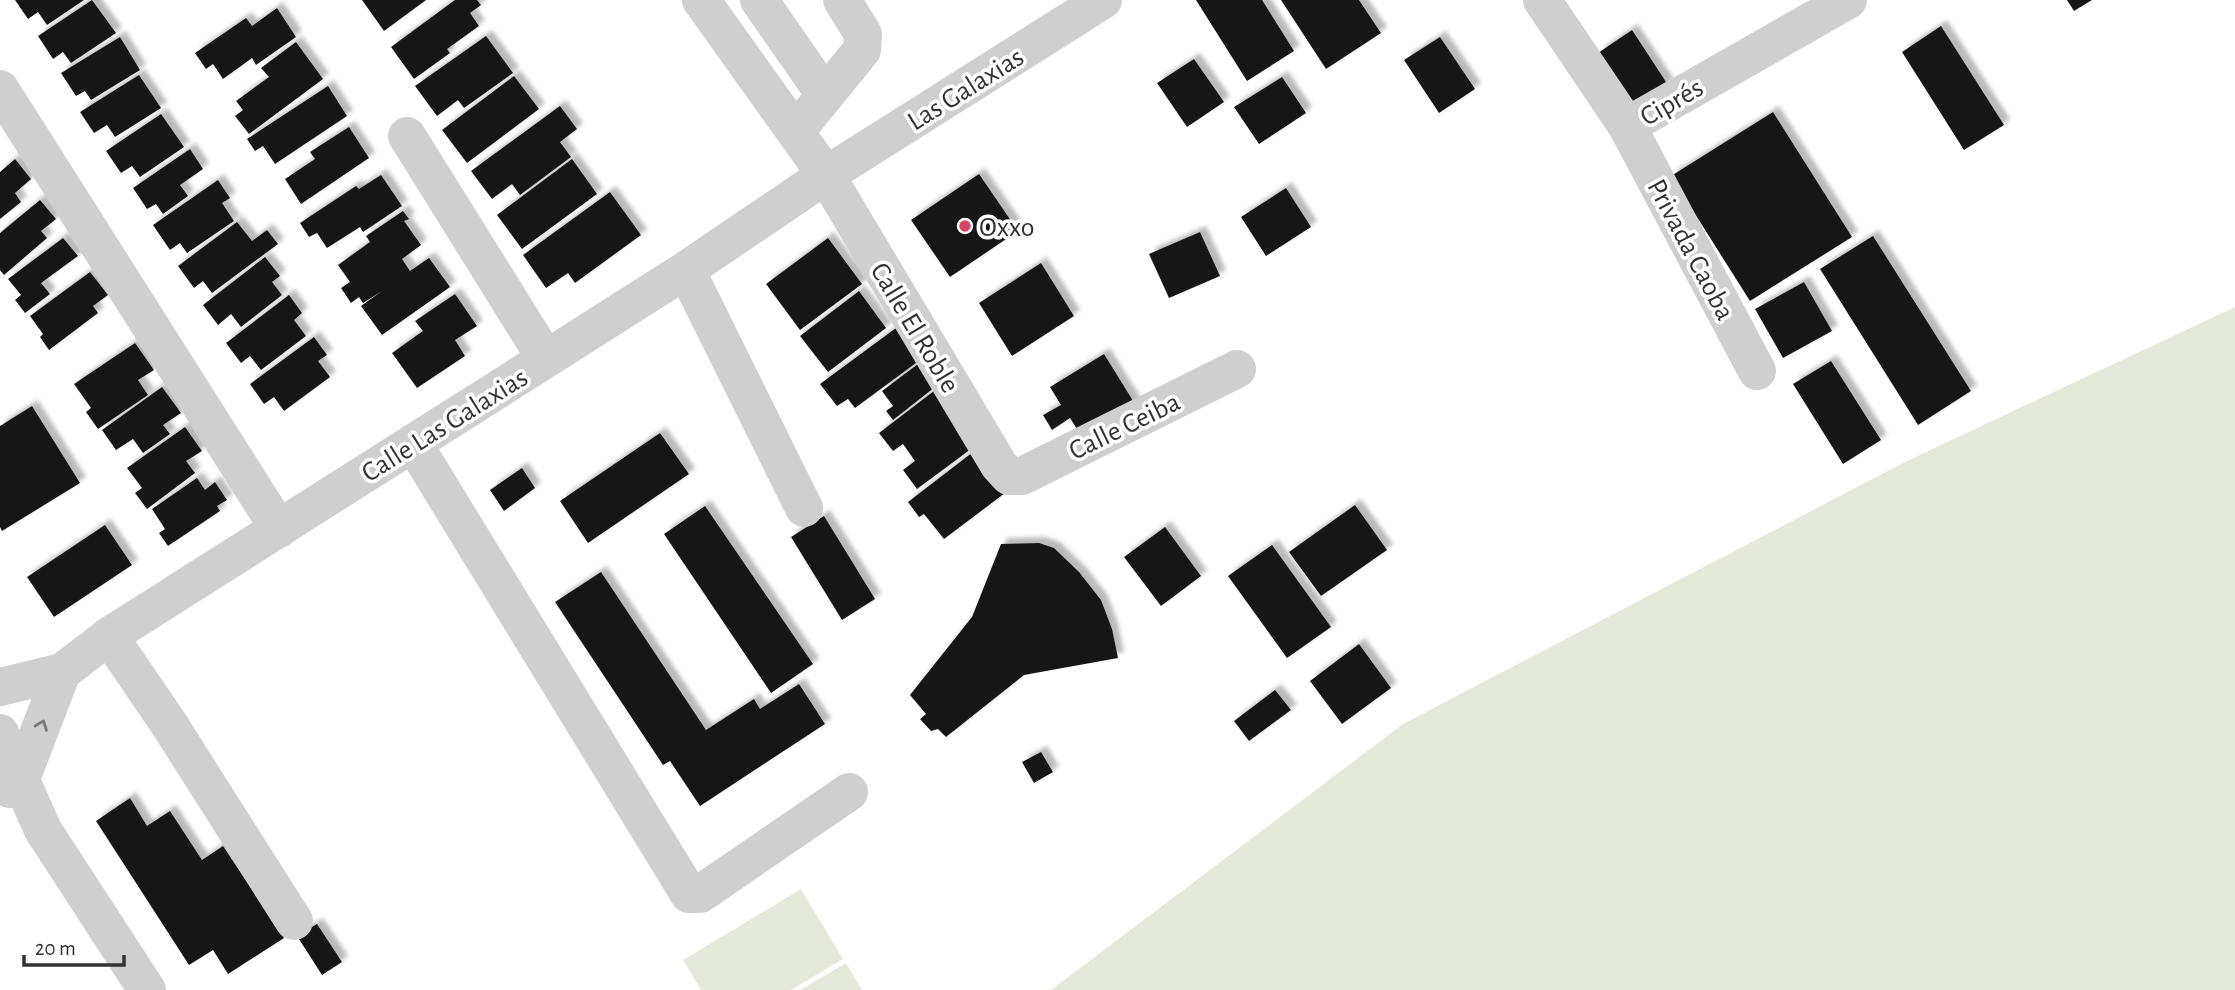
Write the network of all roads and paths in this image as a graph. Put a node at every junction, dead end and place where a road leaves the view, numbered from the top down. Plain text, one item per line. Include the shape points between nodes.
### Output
1 (701, 0) edge
2 (759, 0) edge
3 (842, 0) edge
4 (1104, 0) edge
5 (1542, 0) edge
6 (1848, 0) edge
7 (0, 89) edge
8 (825, 95) junction
9 (1627, 126) junction
10 (796, 131) junction
11 (407, 136) dead end
12 (826, 175) junction
13 (686, 270) junction
14 (546, 359) junction
15 (1237, 369) dead end
16 (1757, 371) dead end
17 (413, 443) junction
18 (1009, 476) joint
19 (804, 508) dead end
20 (279, 529) junction
21 (109, 636) junction
22 (62, 671) junction
23 (0, 687) edge
24 (0, 733) edge
25 (11, 788) edge
26 (849, 792) dead end
27 (294, 921) dead end
28 (148, 990) edge

1 - 10 street, Calle El Roble
2 - 8 street
3 - 8 street via 863,34 862,50
4 - 12 street, Las Galaxias
5 - 9 street, Ciprés
6 - 9 street, Ciprés
7 - 20 street
8 - 10 street
9 - 16 street, Privada Caoba
10 - 12 street, Calle El Roble
11 - 14 street
12 - 13 street, Calle Las Galaxias
12 - 18 street, Calle El Roble
13 - 14 street, Calle Las Galaxias
13 - 19 street
14 - 17 street, Calle Las Galaxias
15 - 18 street, Calle Ceiba via 1022,476
17 - 20 street, Calle Las Galaxias
17 - 26 street via 688,894 700,894
20 - 21 street, Calle Las Galaxias
21 - 22 street, Calle Las Galaxias
21 - 27 street
22 - 23 street, Calle Las Galaxias
25 -> 22 street
24 - 25 street
25 - 28 street

